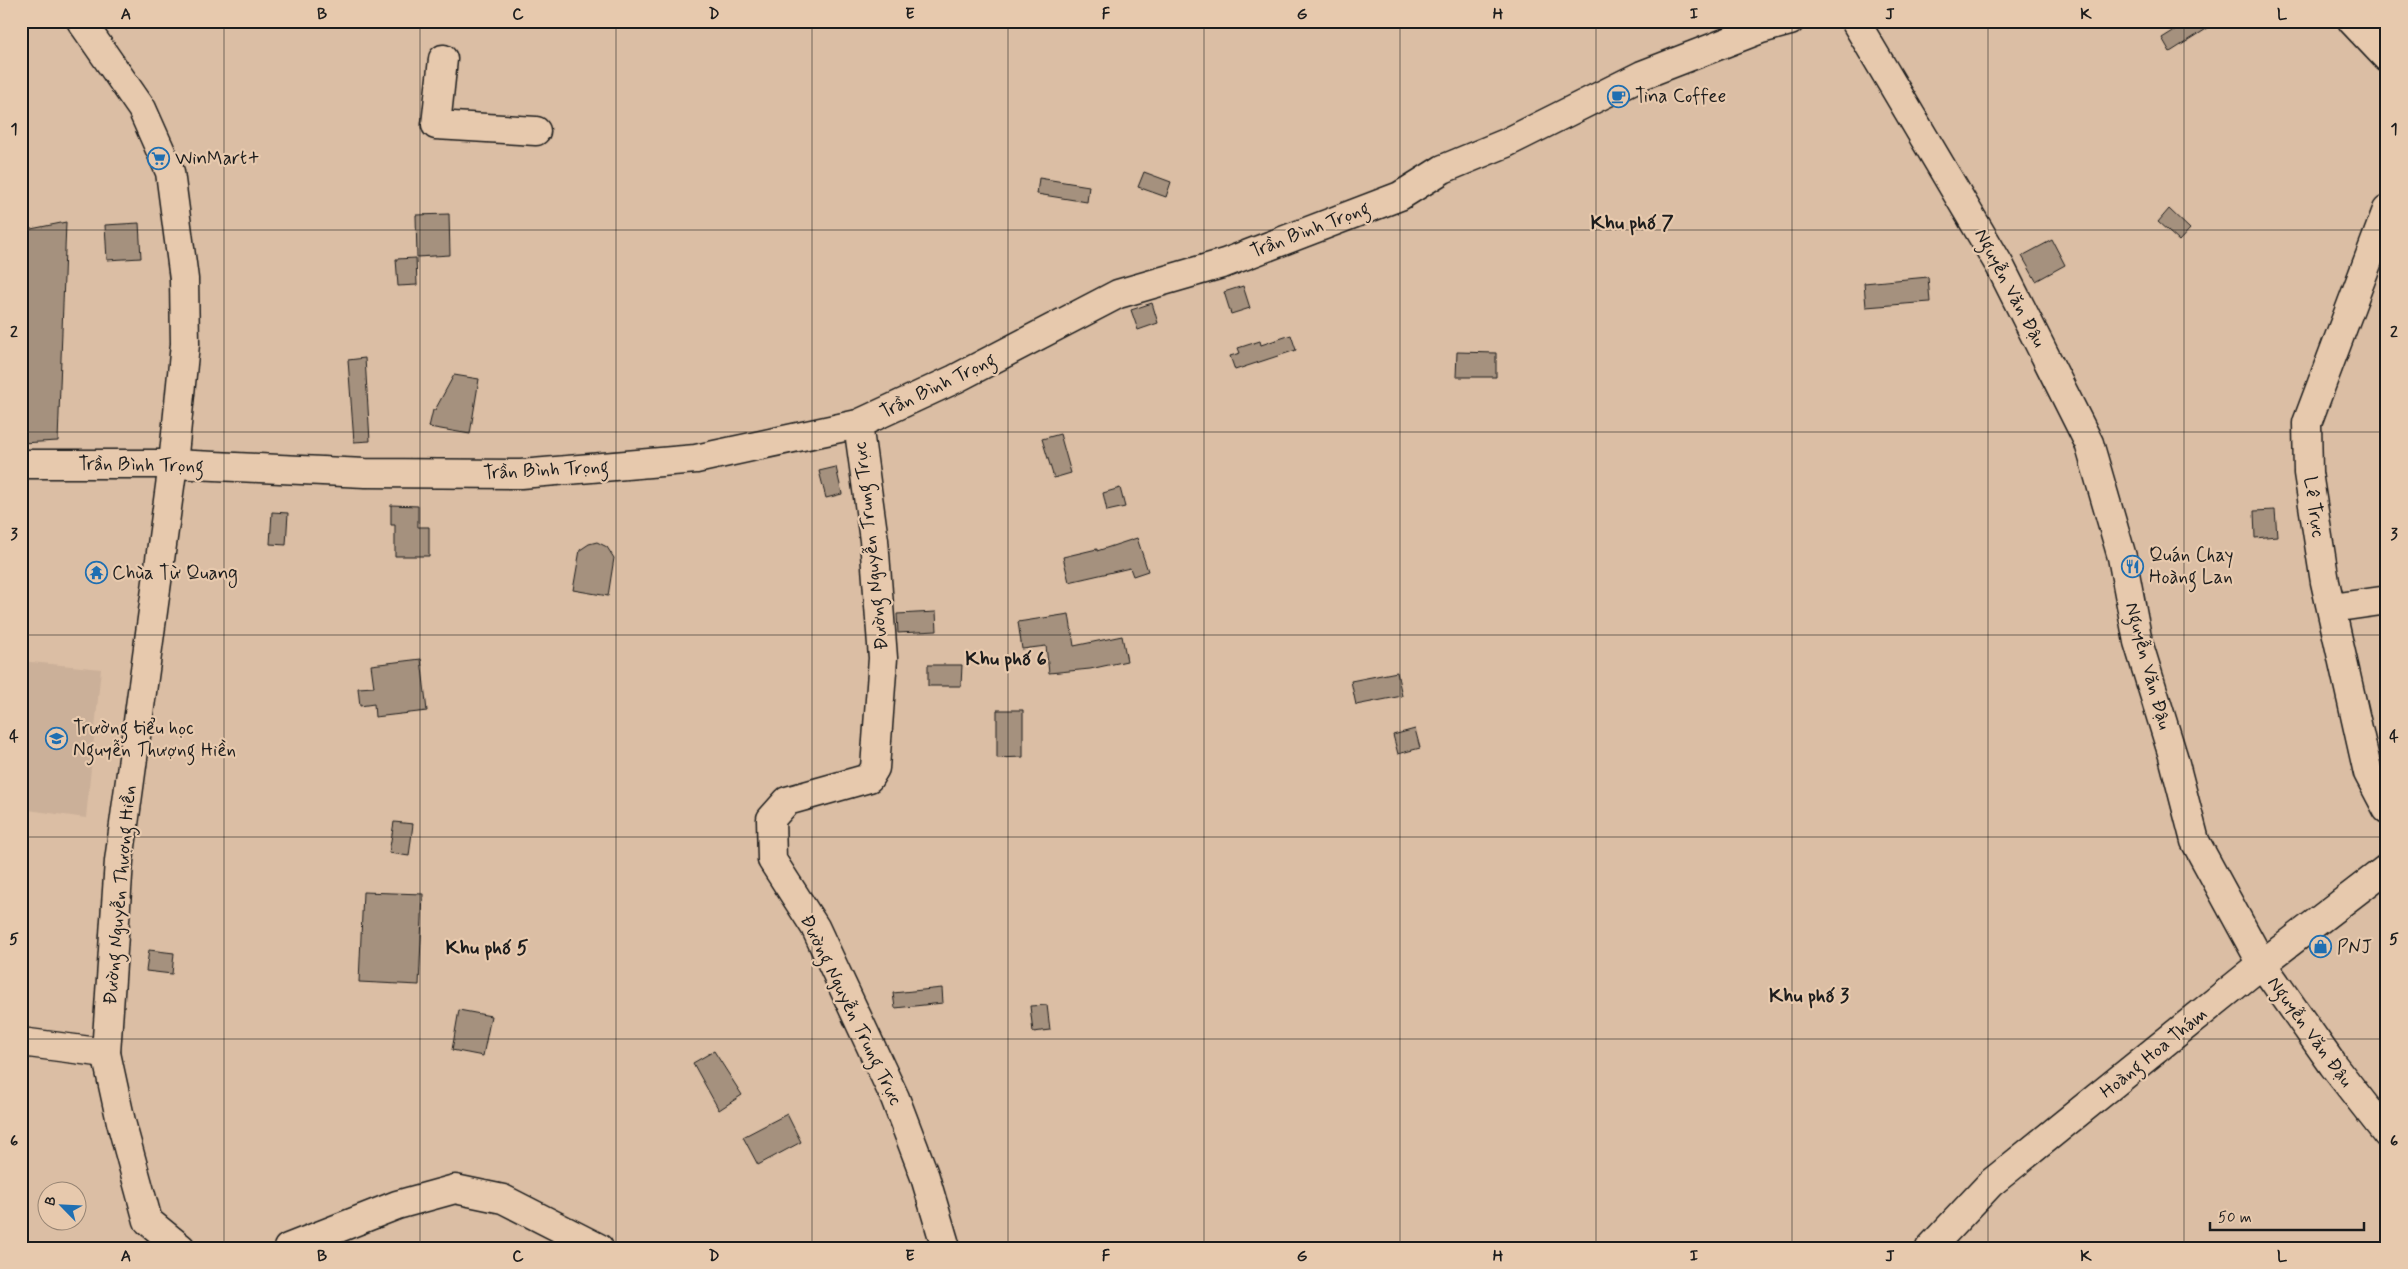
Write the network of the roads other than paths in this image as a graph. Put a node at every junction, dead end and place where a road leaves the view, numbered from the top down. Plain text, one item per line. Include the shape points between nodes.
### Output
1 (81, 21) edge
2 (1790, 21) edge
3 (1855, 21) edge
4 (2352, 21) edge
5 (1762, 25) edge
6 (2387, 58) edge
7 (443, 59) dead end
8 (536, 131) dead end
9 (2387, 210) edge
10 (858, 424) junction
11 (21, 464) edge
12 (173, 464) junction
13 (2380, 601) dead end
14 (2332, 608) junction
15 (2387, 809) edge
16 (2387, 868) edge
17 (2262, 964) junction
18 (21, 1042) edge
19 (106, 1053) junction
20 (2387, 1134) edge
21 (181, 1248) edge
22 (288, 1248) edge
23 (599, 1248) edge
24 (946, 1248) edge
25 (1930, 1248) edge

1 - 12 street, Đường Nguyễn Thượng Hiền via 142,109 170,172 184,279 185,344
2 - 5 street, Trần Bình Trọng
3 - 17 street, Nguyễn Văn Đậu via 2000,266 2088,443 2122,556 2138,642 2195,841
4 - 6 street
5 - 10 street, Trần Bình Trọng via 1642,75 1506,143 1443,169 1400,196 1225,263 1118,294 955,379
7 - 8 street via 436,125
9 - 14 street, Lê Trực via 2307,423 2308,473
10 - 12 street, Trần Bình Trọng via 696,458 521,474 365,473
10 - 24 street, Đường Nguyễn Trung Trực via 874,540 883,658 875,768 868,778 787,801 771,819 772,860 815,927 896,1098 925,1177
11 - 12 street, Trần Bình Trọng
12 - 19 street, Đường Nguyễn Thượng Hiền via 119,861
13 - 14 street
14 - 15 street, Lê Trực via 2368,773
16 - 17 street, Hoàng Hoa Thám
17 - 20 street, Nguyễn Văn Đậu via 2333,1065
17 - 25 street, Hoàng Hoa Thám via 1991,1183
18 - 19 street
19 - 21 street, Đường Nguyễn Thượng Hiền via 148,1221
22 - 23 street via 397,1205 455,1189 503,1199

